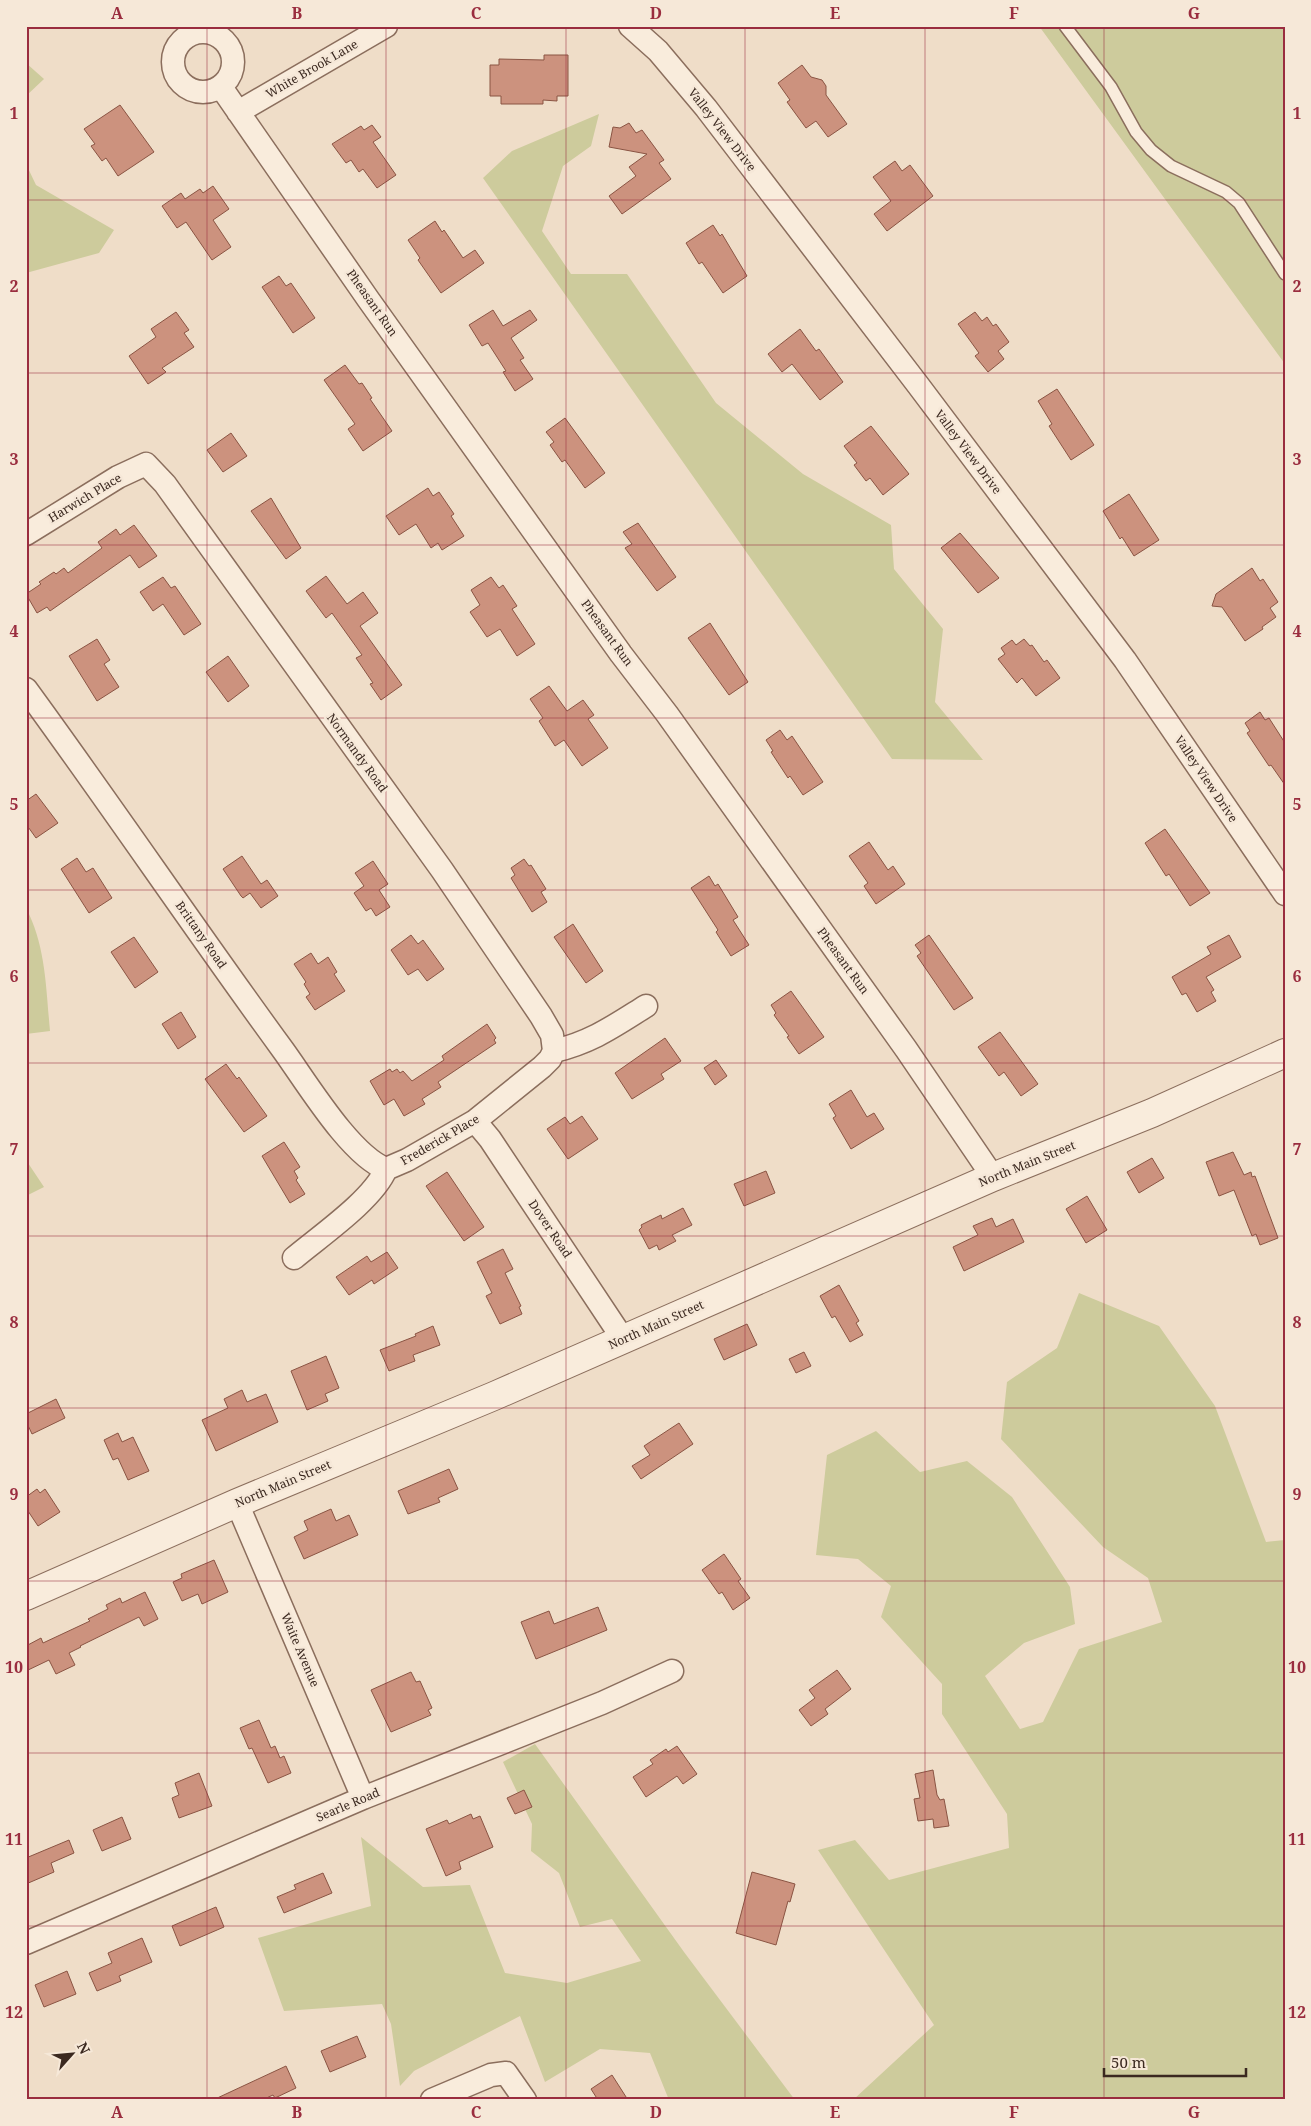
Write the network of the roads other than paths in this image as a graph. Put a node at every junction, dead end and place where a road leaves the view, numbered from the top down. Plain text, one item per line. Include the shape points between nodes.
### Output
1 (386, 26) edge
2 (630, 26) edge
3 (1065, 26) edge
4 (221, 87) dead end
5 (238, 112) junction
6 (1285, 274) edge
7 (146, 464) joint
8 (26, 534) edge
9 (26, 688) edge
10 (1285, 894) edge
11 (646, 1006) dead end
12 (554, 1050) junction
13 (1285, 1053) edge
14 (475, 1121) junction
15 (386, 1170) junction
16 (993, 1178) junction
17 (294, 1258) dead end
18 (623, 1339) junction
19 (237, 1503) junction
20 (26, 1596) edge
21 (672, 1671) dead end
22 (362, 1798) junction
23 (26, 1943) edge
24 (432, 2100) edge
25 (525, 2100) edge

1 - 5 street, White Brook Lane
2 - 10 street, Valley View Drive via 658,51 706,108 918,385 1125,660
3 - 6 lane via 1151,150 1171,166 1226,192 1239,203
4 - 5 street, Pheasant Run
5 - 16 street, Pheasant Run via 621,654 668,714 906,1049
7 - 8 street, Harwich Place via 118,477
7 - 12 street, Normandy Road via 164,484 442,870 552,1035
9 - 15 street, Brittany Road via 341,1130 364,1154
11 - 12 street via 600,1036
12 - 14 street, Frederick Place via 542,1067
13 - 16 street, North Main Street via 1152,1113
14 - 15 street, Frederick Place
14 - 18 street, Dover Road
15 - 17 street, Frederick Place via 369,1195
16 - 18 street, North Main Street
18 - 19 street, North Main Street
19 - 20 street, North Main Street
19 - 22 street, Waite Avenue
21 - 22 street, Searle Road via 602,1703
22 - 23 street, Searle Road
24 - 25 street via 491,2075 506,2073

